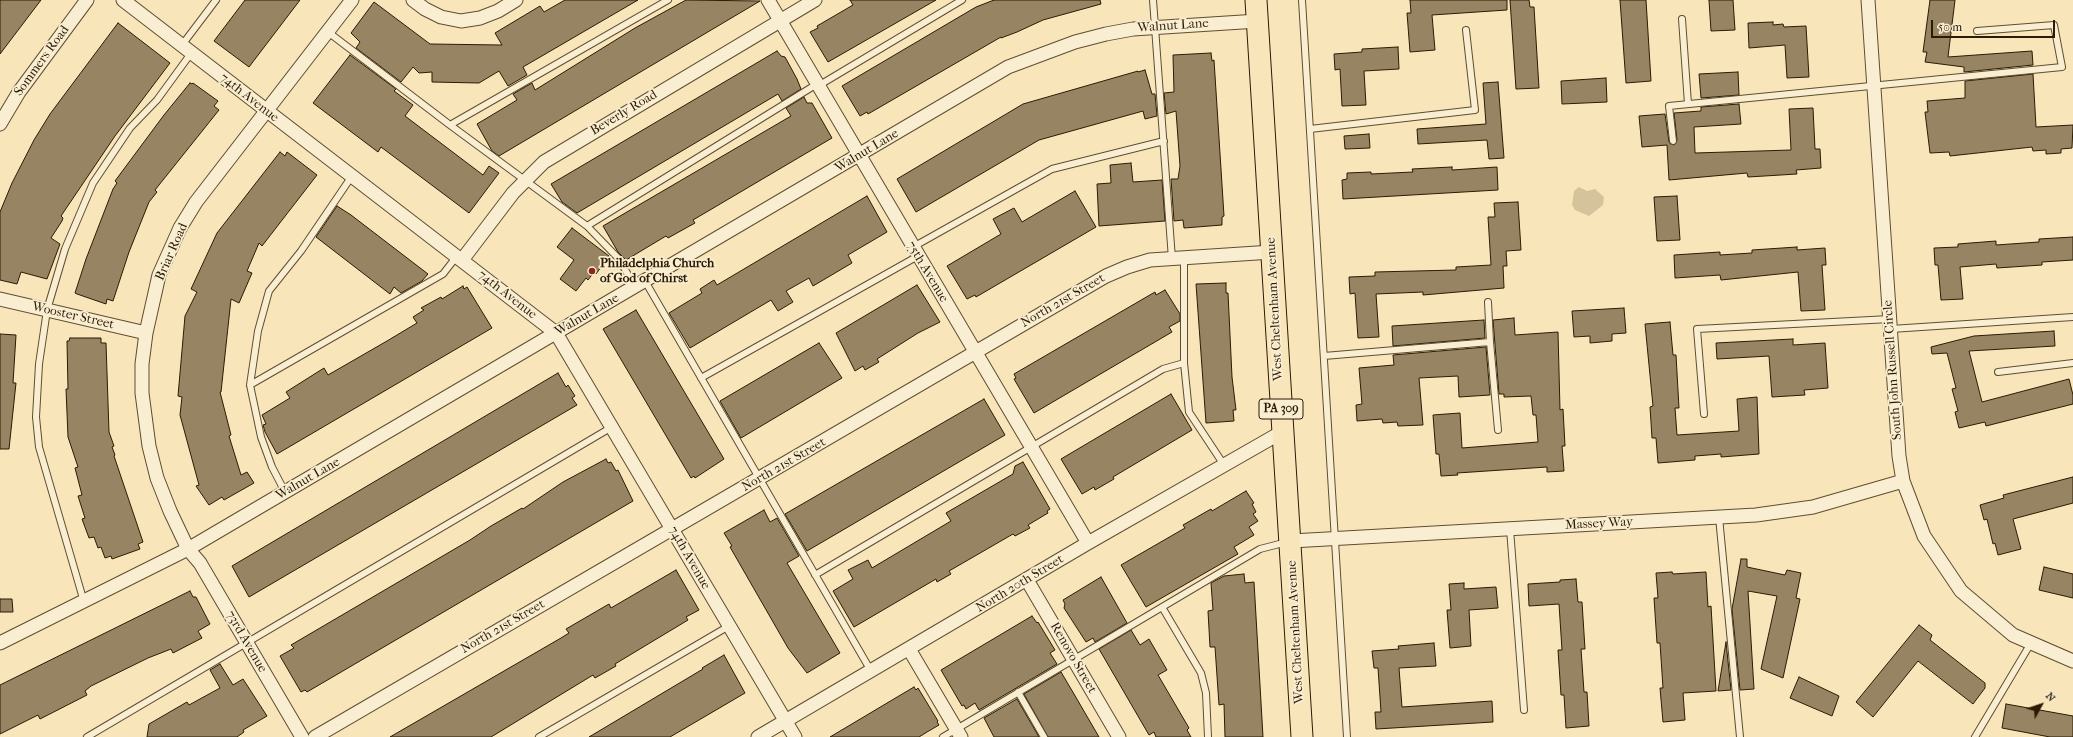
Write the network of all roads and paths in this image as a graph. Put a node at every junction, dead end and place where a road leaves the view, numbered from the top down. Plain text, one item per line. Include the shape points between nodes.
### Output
1 (87, 0) edge
2 (123, 0) edge
3 (216, 0) edge
4 (352, 0) edge
5 (413, 0) edge
6 (516, 0) edge
7 (668, 0) edge
8 (768, 0) edge
9 (815, 0) edge
10 (962, 0) edge
11 (1153, 0) edge
12 (1256, 0) edge
13 (1302, 0) edge
14 (1868, 0) edge
15 (1682, 19) dead end
16 (781, 21) junction
17 (1258, 21) junction
18 (1154, 27) junction
19 (1466, 30) dead end
20 (1977, 31) dead end
21 (328, 32) junction
22 (187, 48) junction
23 (818, 85) junction
24 (1874, 86) junction
25 (1688, 104) junction
26 (266, 111) junction
27 (0, 124) edge
28 (450, 125) junction
29 (1310, 129) junction
30 (1164, 141) junction
31 (1673, 141) dead end
32 (859, 156) junction
33 (352, 176) junction
34 (524, 181) junction
35 (587, 226) junction
36 (916, 251) junction
37 (1272, 252) junction
38 (459, 258) junction
39 (1178, 258) junction
40 (640, 284) junction
41 (0, 299) edge
42 (1488, 302) dead end
43 (47, 310) junction
44 (2073, 317) edge
45 (1890, 324) junction
46 (146, 333) junction
47 (556, 333) junction
48 (1490, 342) junction
49 (975, 353) junction
50 (1324, 356) junction
51 (1184, 363) junction
52 (2073, 363) edge
53 (1998, 372) dead end
54 (702, 378) junction
55 (250, 385) junction
56 (1704, 414) dead end
57 (612, 427) junction
58 (1498, 430) dead end
59 (1282, 432) junction
60 (1031, 447) junction
61 (1224, 465) junction
62 (760, 480) junction
63 (1903, 481) junction
64 (285, 492) junction
65 (1719, 517) junction
66 (672, 528) junction
67 (1510, 529) junction
68 (1335, 539) junction
69 (1291, 541) junction
70 (1088, 543) junction
71 (188, 549) junction
72 (815, 575) junction
73 (1027, 580) junction
74 (84, 602) junction
75 (1162, 607) junction
76 (729, 626) junction
77 (246, 642) junction
78 (0, 643) edge
79 (2031, 643) junction
80 (909, 649) junction
81 (1074, 660) junction
82 (2073, 661) edge
83 (871, 671) junction
84 (1018, 692) junction
85 (1524, 710) dead end
86 (785, 721) junction
87 (959, 733) edge
88 (87, 737) edge
89 (302, 737) edge
90 (315, 737) edge
91 (539, 737) edge
92 (758, 737) edge
93 (795, 737) edge
94 (943, 737) edge
95 (1044, 737) edge
96 (1119, 737) edge
97 (1208, 737) edge
98 (1302, 737) edge
99 (1347, 737) edge
100 (1740, 737) edge
101 (1975, 737) edge

1 - 27 street, Sommers Road via 20,92
2 - 22 street, 74th Avenue
3 - 22 lane
4 - 21 street, Briar Road
5 - 6 street via 441,17 461,21 480,18
7 - 28 lane
8 - 16 street, 75th Avenue
9 - 16 street, Beverly Road
10 - 23 lane
11 - 18 lane
12 - 17 highway, West Cheltenham Avenue / PA 309
13 - 29 lane
14 - 24 street, South John Russell Circle
15 - 25 lane
16 - 23 street, 75th Avenue
16 - 34 street, Beverly Road via 571,144 544,162
17 - 18 street, Walnut Lane
17 - 37 highway, West Cheltenham Avenue / PA 309
18 - 30 lane
18 - 32 street, Walnut Lane via 1106,34 1075,42 1008,67
19 - 29 lane via 1476,110
20 - 24 lane via 2054,25 2062,67
21 - 26 street, Briar Road
21 - 28 lane
22 - 26 street, 74th Avenue
22 - 43 lane via 157,100 130,128 93,183 65,249
23 - 32 street, 75th Avenue
23 - 35 lane
24 - 25 lane
24 - 45 street, South John Russell Circle
25 - 31 lane via 1669,106
26 - 33 street, 74th Avenue
26 - 46 street, Briar Road via 196,202 180,228 159,275
28 - 34 lane
29 - 50 lane
30 - 36 lane via 1052,169
30 - 39 lane
32 - 36 street, 75th Avenue
32 - 40 street, Walnut Lane
33 - 38 street, 74th Avenue
33 - 55 lane via 301,251 269,291 258,331
34 - 35 lane
34 - 38 street, Beverly Road
35 - 40 lane
36 - 49 street, 75th Avenue
36 - 54 lane
37 - 39 street, North 21st Street
37 - 59 highway, West Cheltenham Avenue / PA 309
38 - 47 street, 74th Avenue
38 - 55 lane via 442,274
39 - 49 street, North 21st Street via 1150,260 1106,276
39 - 51 lane
40 - 47 street, Walnut Lane
40 - 54 lane
41 - 43 street, Wooster Street
42 - 48 lane
43 - 46 street, Wooster Street
43 - 74 lane via 36,409 39,448
44 - 45 lane
45 - 56 lane via 1697,329
45 - 63 street, South John Russell Circle
46 - 71 street, Briar Road via 142,393 149,446 157,478
47 - 57 street, 74th Avenue
47 - 64 street, Walnut Lane
48 - 50 lane
48 - 58 lane
49 - 60 street, 75th Avenue
49 - 62 street, North 21st Street
50 - 68 lane
51 - 60 lane via 1163,368
51 - 61 lane via 1189,412
52 - 53 lane
54 - 62 lane
55 - 64 lane via 261,437
57 - 66 street, 74th Avenue
57 - 77 lane
59 - 61 street, North 20th Street
59 - 69 highway, West Cheltenham Avenue / PA 309
60 - 70 street, 75th Avenue
60 - 72 lane
61 - 70 street, North 20th Street
62 - 66 street, North 21st Street
62 - 72 lane
63 - 65 street, Massey Way via 1813,507
63 - 79 street, South John Russell Circle via 1924,536 1961,591 2013,635
64 - 71 street, Walnut Lane
65 - 67 street, Massey Way
65 - 100 lane
66 - 76 street, 74th Avenue
66 - 90 street, North 21st Street
67 - 68 street, Massey Way
67 - 85 lane
68 - 69 street, Massey Way
68 - 99 lane
69 - 75 lane via 1260,549
69 - 98 highway, West Cheltenham Avenue / PA 309
70 - 73 street, North 20th Street
71 - 74 street, Walnut Lane
71 - 77 street, 73rd Avenue via 200,563
72 - 83 lane
73 - 80 street, North 20th Street
73 - 81 street, Renovo Street
74 - 78 street, Walnut Lane
75 - 81 lane
75 - 97 lane via 1201,673 1206,693
76 - 86 street, 74th Avenue
76 - 91 lane
77 - 88 lane
77 - 89 street, 73rd Avenue
79 - 82 street, South John Russell Circle
79 - 101 lane
80 - 83 street, North 20th Street
80 - 87 street
81 - 84 lane
81 - 96 street, Renovo Street
83 - 86 street, North 20th Street
84 - 87 lane
84 - 95 lane
86 - 92 street, North 20th Street
86 - 93 street, 74th Avenue
87 - 94 lane

